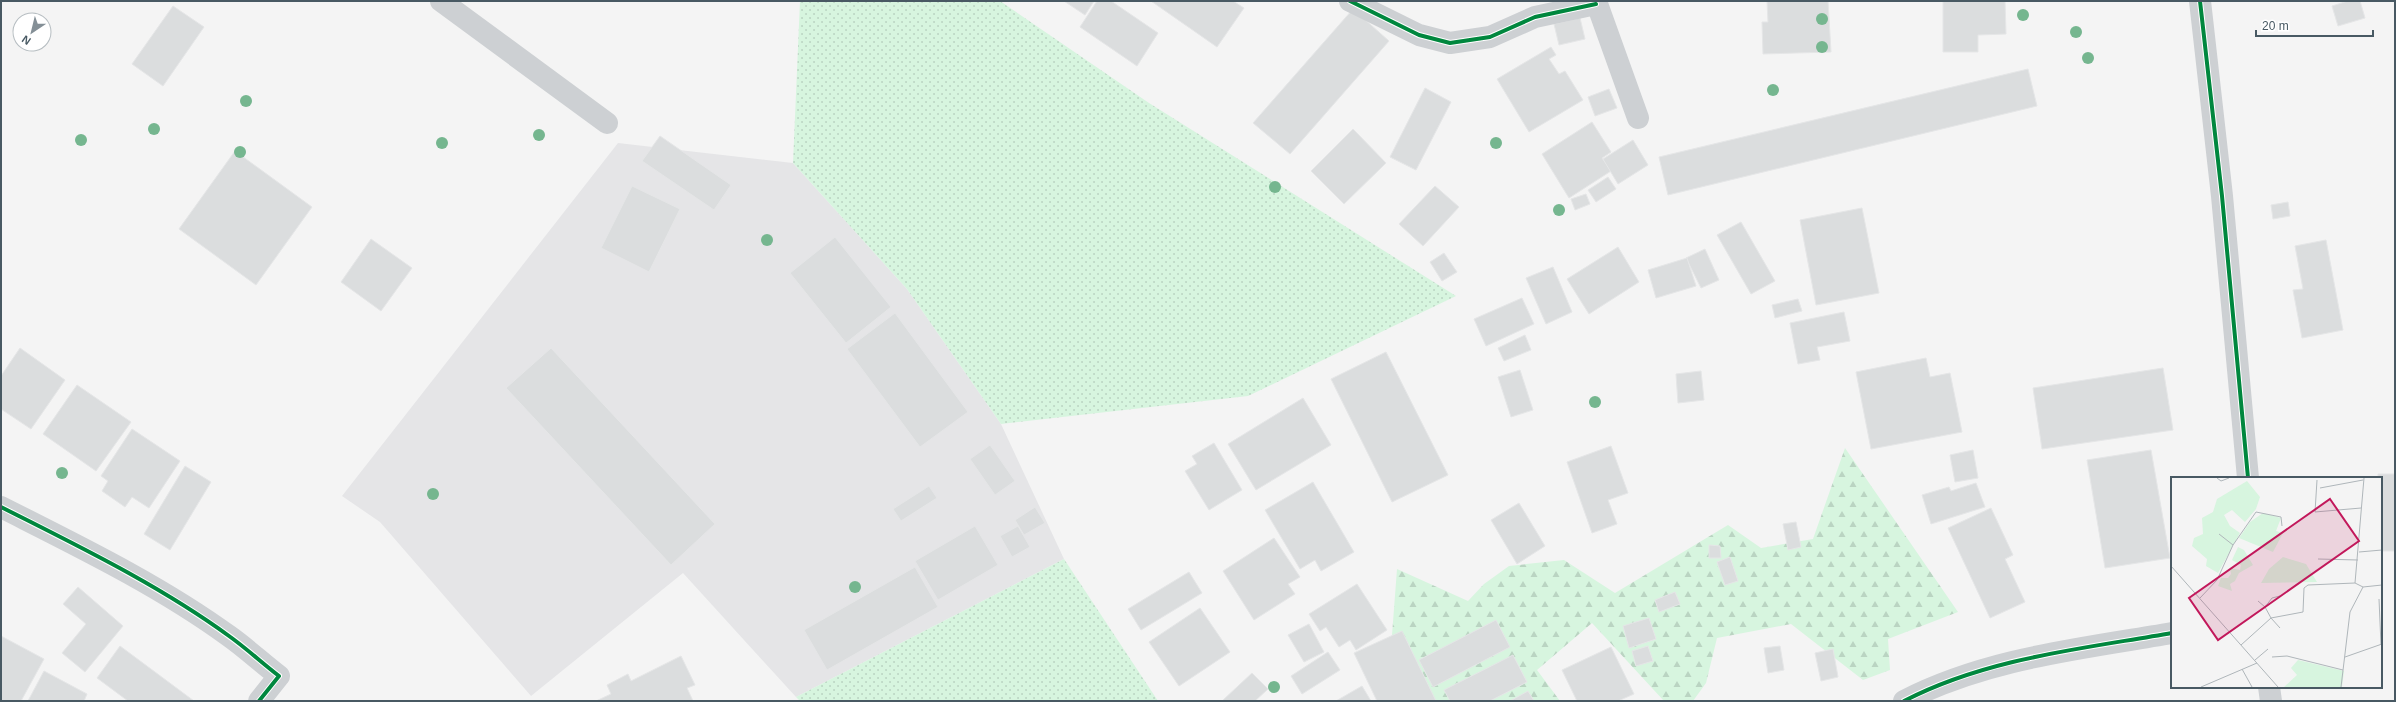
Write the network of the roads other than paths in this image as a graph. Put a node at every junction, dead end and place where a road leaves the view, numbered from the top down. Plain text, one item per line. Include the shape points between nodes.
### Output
1 (440, 1) edge
2 (1350, 1) edge
3 (2200, 1) edge
4 (1596, 2) edge
5 (1638, 118) dead end
6 (607, 123) dead end
7 (2248, 477) edge
8 (1, 507) edge
9 (2171, 633) edge
10 (2270, 688) edge
11 (260, 701) edge
12 (1904, 701) edge
13 (2271, 701) edge

1 - 6 street
2 - 4 street via 1419,35 1450,43 1490,37 1535,17
3 - 7 street via 2222,196
4 - 5 street
8 - 11 street via 101,558 229,636 279,676
9 - 12 street via 2025,658 1928,688
10 - 13 street

